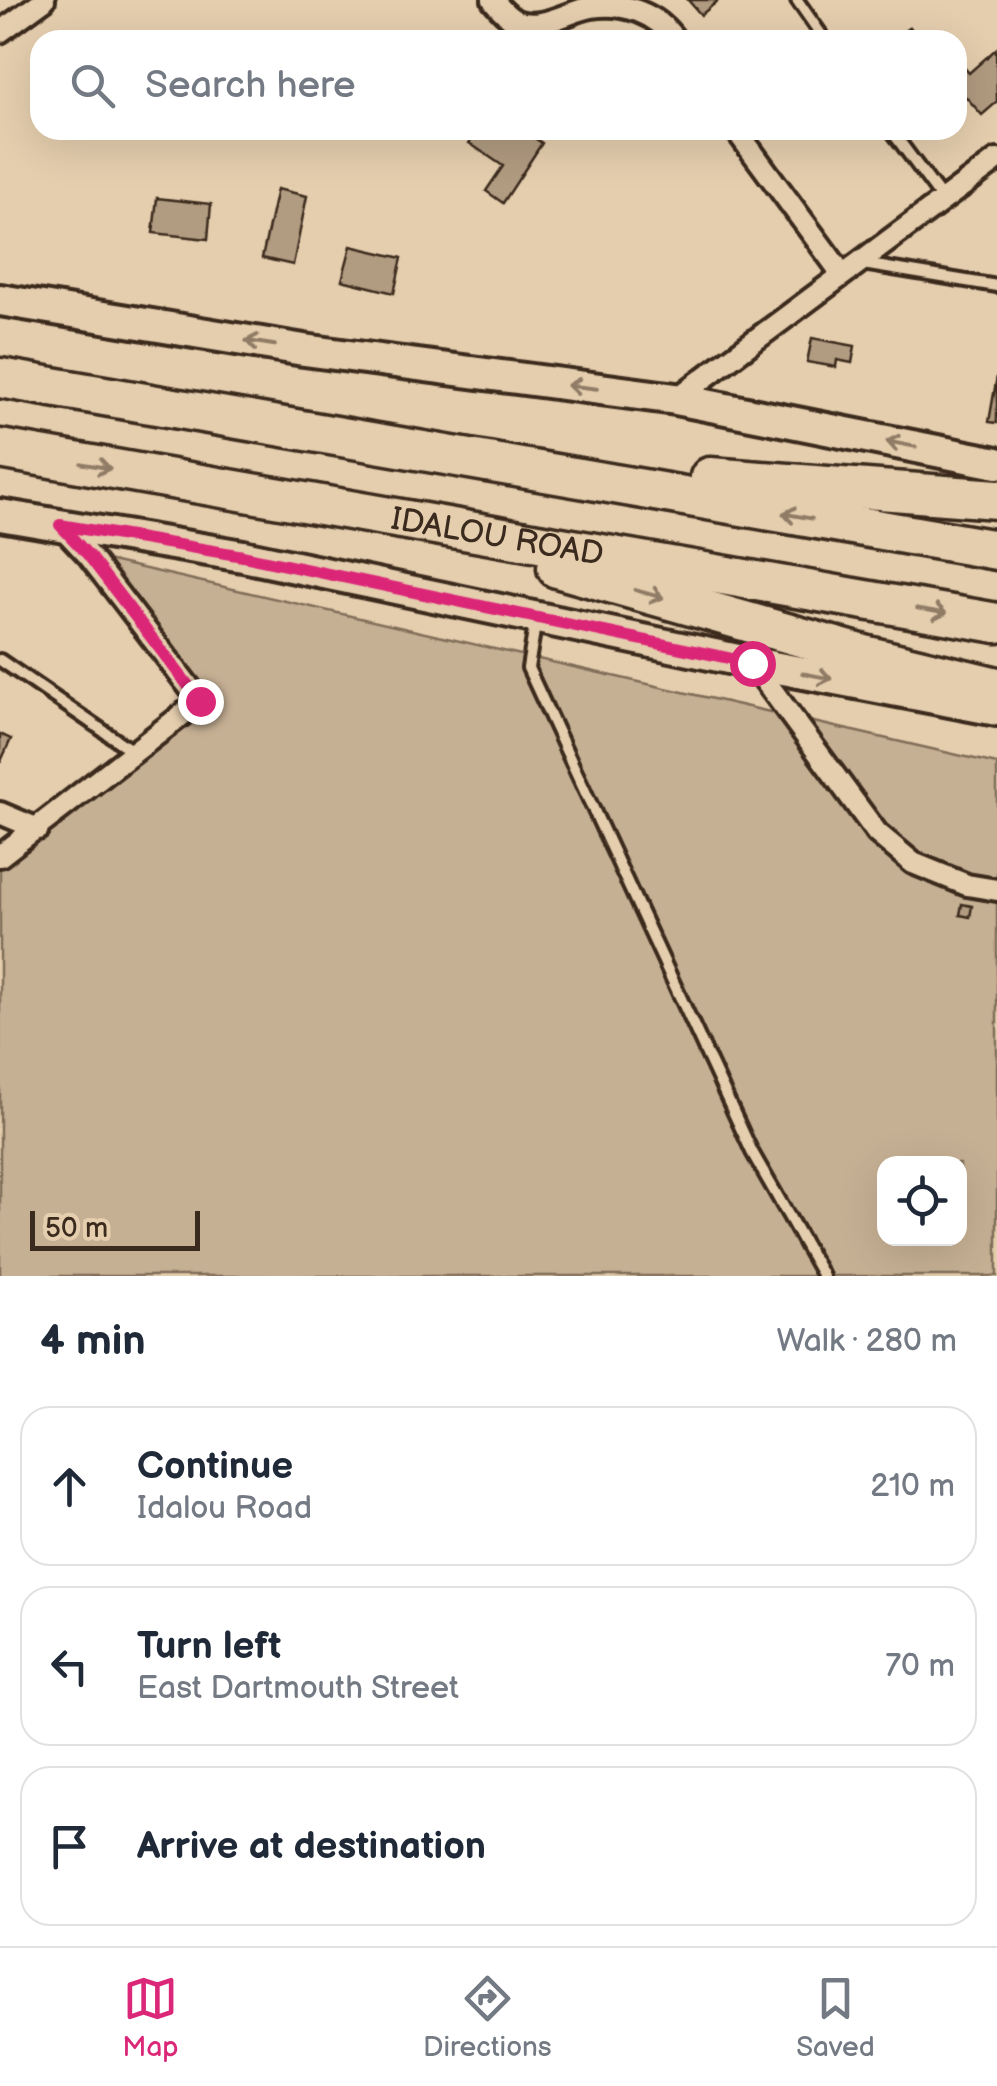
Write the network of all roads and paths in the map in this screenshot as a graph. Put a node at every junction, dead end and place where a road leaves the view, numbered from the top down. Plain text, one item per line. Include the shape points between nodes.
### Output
1 (44, 0) edge
2 (493, 0) edge
3 (797, 0) edge
4 (665, 30) edge
5 (818, 30) edge
6 (0, 32) edge
7 (744, 140) edge
8 (899, 140) edge
9 (997, 160) edge
10 (943, 200) junction
11 (849, 268) junction
12 (997, 286) edge
13 (0, 300) edge
14 (0, 378) edge
15 (676, 399) junction
16 (291, 428) junction
17 (0, 450) edge
18 (997, 463) edge
19 (997, 499) edge
20 (353, 510) junction
21 (0, 515) edge
22 (60, 525) junction
23 (997, 550) edge
24 (536, 618) junction
25 (997, 623) edge
26 (0, 660) edge
27 (752, 663) junction
28 (997, 688) edge
29 (997, 710) edge
30 (135, 752) junction
31 (0, 813) edge
32 (38, 829) junction
33 (0, 856) edge
34 (997, 890) edge
35 (822, 1276) edge

1 - 6 street
2 - 4 street via 518,22 542,23 593,6 652,16
3 - 5 lane
7 - 11 street
8 - 10 lane
9 - 10 street
10 - 11 street
11 - 12 lane
11 - 15 street
15 -> 13 street via 304,350
14 - 16 highway
18 -> 15 street
16 - 19 highway via 412,429 739,481
23 -> 16 highway
17 -> 20 highway, IDALOU ROAD
20 -> 25 highway, IDALOU ROAD
20 -> 28 highway
21 - 22 street
22 - 24 street
22 - 30 street via 200,701
24 - 27 street
24 - 35 lane via 528,668 752,1152
26 - 30 lane
27 -> 29 street
27 - 34 street via 877,834 913,863
30 - 32 street
31 - 32 street
32 - 33 street

